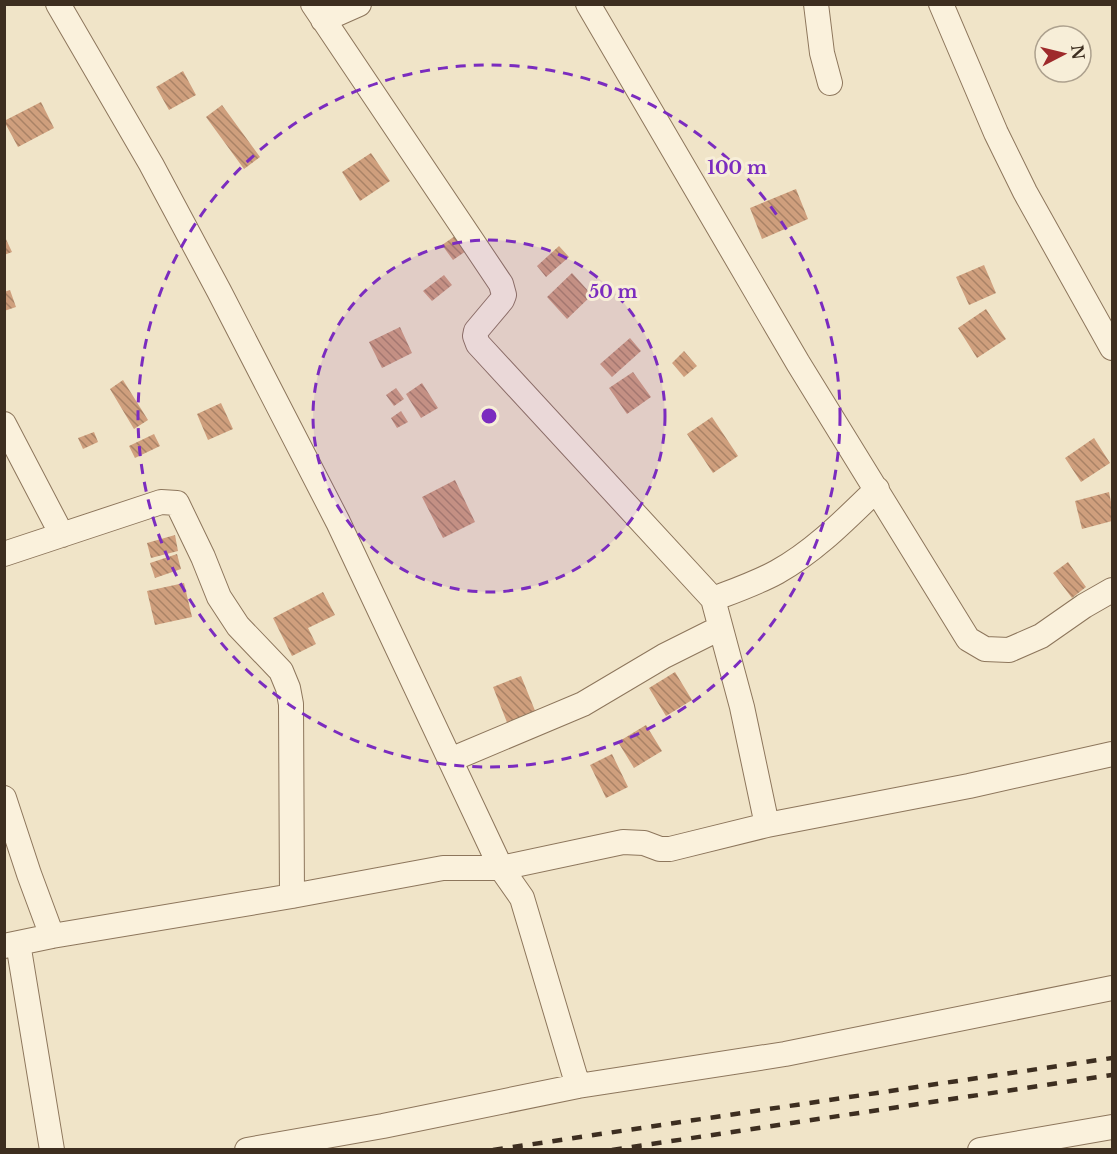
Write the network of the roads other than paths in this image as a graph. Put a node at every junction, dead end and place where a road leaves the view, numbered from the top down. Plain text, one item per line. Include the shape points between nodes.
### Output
1 (58, 4) edge
2 (359, 4) edge
3 (588, 4) edge
4 (816, 4) edge
5 (941, 4) edge
6 (318, 12) edge
7 (830, 83) dead end
8 (1113, 348) edge
9 (4, 424) edge
10 (877, 489) junction
11 (62, 536) junction
12 (4, 554) edge
13 (1113, 590) edge
14 (712, 599) junction
15 (720, 628) junction
16 (1113, 754) edge
17 (450, 760) junction
18 (4, 798) edge
19 (767, 825) junction
20 (501, 868) junction
21 (292, 896) junction
22 (52, 936) junction
23 (11, 945) edge
24 (1113, 988) edge
25 (578, 1086) junction
26 (1113, 1127) edge
27 (52, 1149) edge
28 (247, 1149) edge
29 (980, 1149) edge

1 - 17 street via 219,291 338,522
2 - 6 street
3 - 10 street via 798,363
4 - 7 street
5 - 8 street via 1001,143
6 - 14 street via 501,284 502,300 476,331 478,344
9 - 11 street
10 - 13 street via 968,639 986,650 1009,650 1041,636
10 - 14 street via 799,558 757,582
11 - 12 street
11 - 21 street via 161,502 177,503 219,597 238,626 281,671 288,688
14 - 15 street
15 - 17 street via 583,704
15 - 19 street via 742,707
16 - 19 street
17 - 20 street
18 - 22 street
19 - 20 street via 670,849 623,842
20 - 21 street via 443,868
20 - 25 street via 522,898
21 - 22 street
22 - 23 street
23 - 27 street
24 - 25 street via 785,1054
25 - 28 street
26 - 29 street

